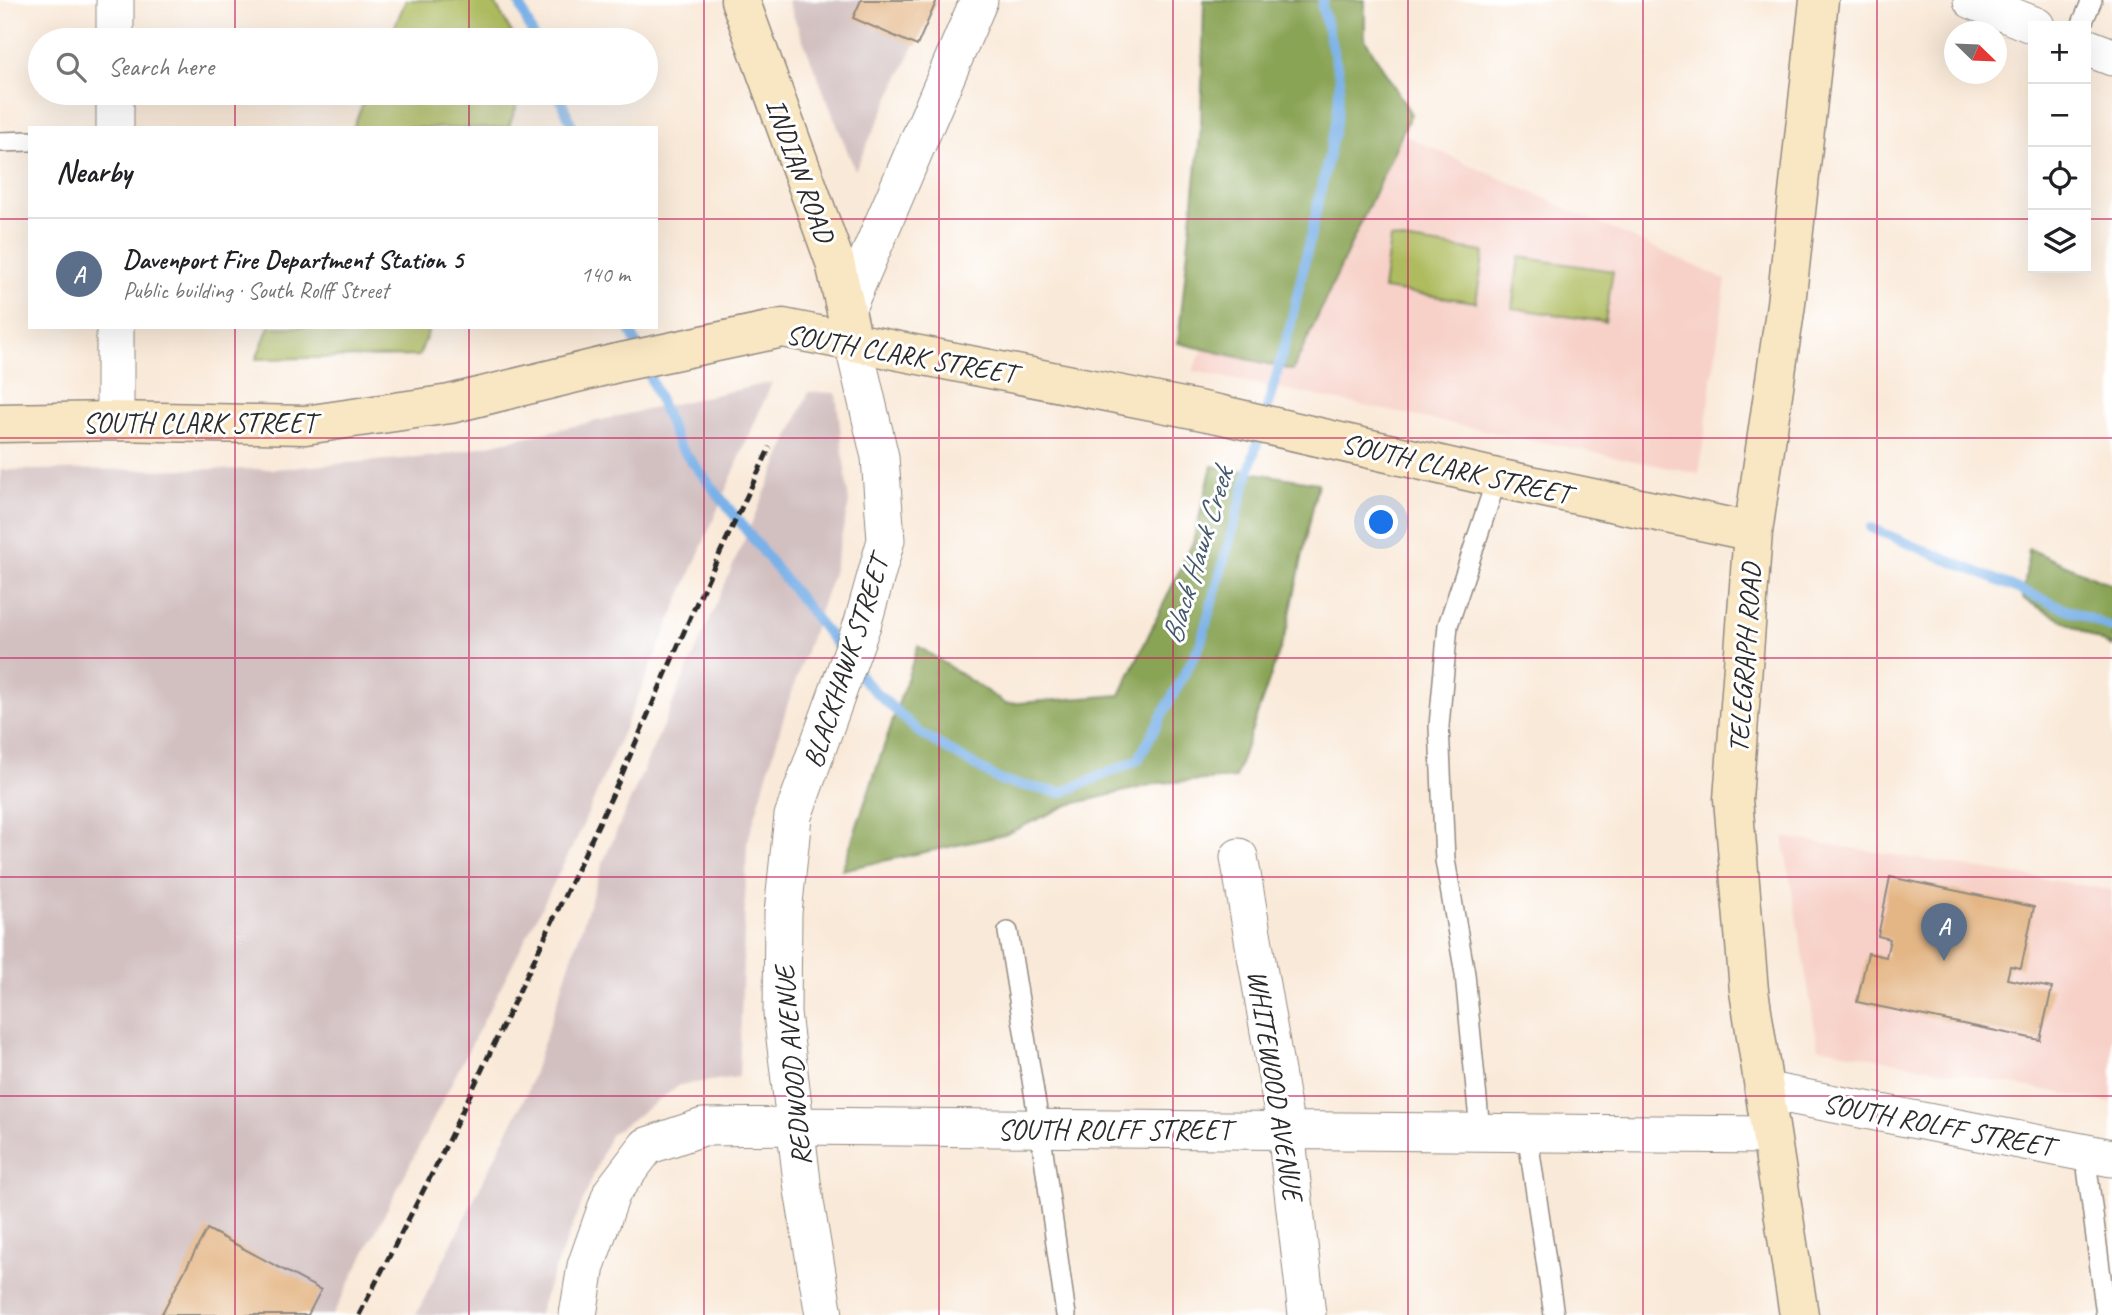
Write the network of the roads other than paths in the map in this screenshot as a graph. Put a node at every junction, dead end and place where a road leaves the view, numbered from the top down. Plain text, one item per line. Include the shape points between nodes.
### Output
1 (115, 0) edge
2 (740, 0) edge
3 (979, 0) edge
4 (1819, 0) edge
5 (1972, 0) edge
6 (2092, 0) edge
7 (2083, 21) edge
8 (2028, 23) edge
9 (115, 28) edge
10 (2091, 49) edge
11 (2112, 57) edge
12 (115, 105) edge
13 (115, 126) edge
14 (28, 141) edge
15 (0, 142) edge
16 (849, 326) junction
17 (115, 329) edge
18 (115, 421) junction
19 (0, 423) edge
20 (1497, 478) junction
21 (1754, 532) junction
22 (793, 816) joint
23 (1239, 857) dead end
24 (1008, 932) dead end
25 (1763, 1090) junction
26 (795, 1126) junction
27 (1040, 1129) junction
28 (1286, 1130) junction
29 (1480, 1131) junction
30 (1527, 1132) junction
31 (1770, 1135) junction
32 (2099, 1155) edge
33 (578, 1315) edge
34 (824, 1315) edge
35 (1066, 1315) edge
36 (1307, 1315) edge
37 (1554, 1315) edge
38 (1799, 1315) edge
39 (2106, 1315) edge

1 - 9 street
2 - 16 street, INDIAN ROAD via 835,262
3 - 16 street
4 - 21 street, TELEGRAPH ROAD via 1786,304
5 - 8 street
6 - 7 lane
10 - 11 street
12 - 13 street
14 - 15 lane
16 - 18 street, SOUTH CLARK STREET via 783,328 450,404 305,425
16 - 20 street, SOUTH CLARK STREET
16 - 22 street, BLACKHAWK STREET via 880,457 886,540 863,622
17 - 18 street
18 - 19 street, SOUTH CLARK STREET
20 - 21 street, SOUTH CLARK STREET
20 - 29 lane via 1448,625 1438,726 1445,860 1465,974
21 - 25 street, TELEGRAPH ROAD via 1733,799 1749,991
22 - 26 street, REDWOOD AVENUE via 783,913 782,1013
23 - 28 street, WHITEWOOD AVENUE
24 - 27 lane
25 - 31 street, TELEGRAPH ROAD
25 - 32 street, SOUTH ROLFF STREET
26 - 27 street, SOUTH ROLFF STREET
26 - 33 street, SOUTH ROLFF STREET via 703,1127 647,1146 612,1192 586,1266
26 - 34 street, REDWOOD AVENUE
27 - 28 street, SOUTH ROLFF STREET
27 - 35 lane
28 - 29 street, SOUTH ROLFF STREET
28 - 36 street, WHITEWOOD AVENUE
29 - 30 street, SOUTH ROLFF STREET
30 - 31 street, SOUTH ROLFF STREET
30 - 37 lane
31 - 38 street, TELEGRAPH ROAD
32 - 39 lane

